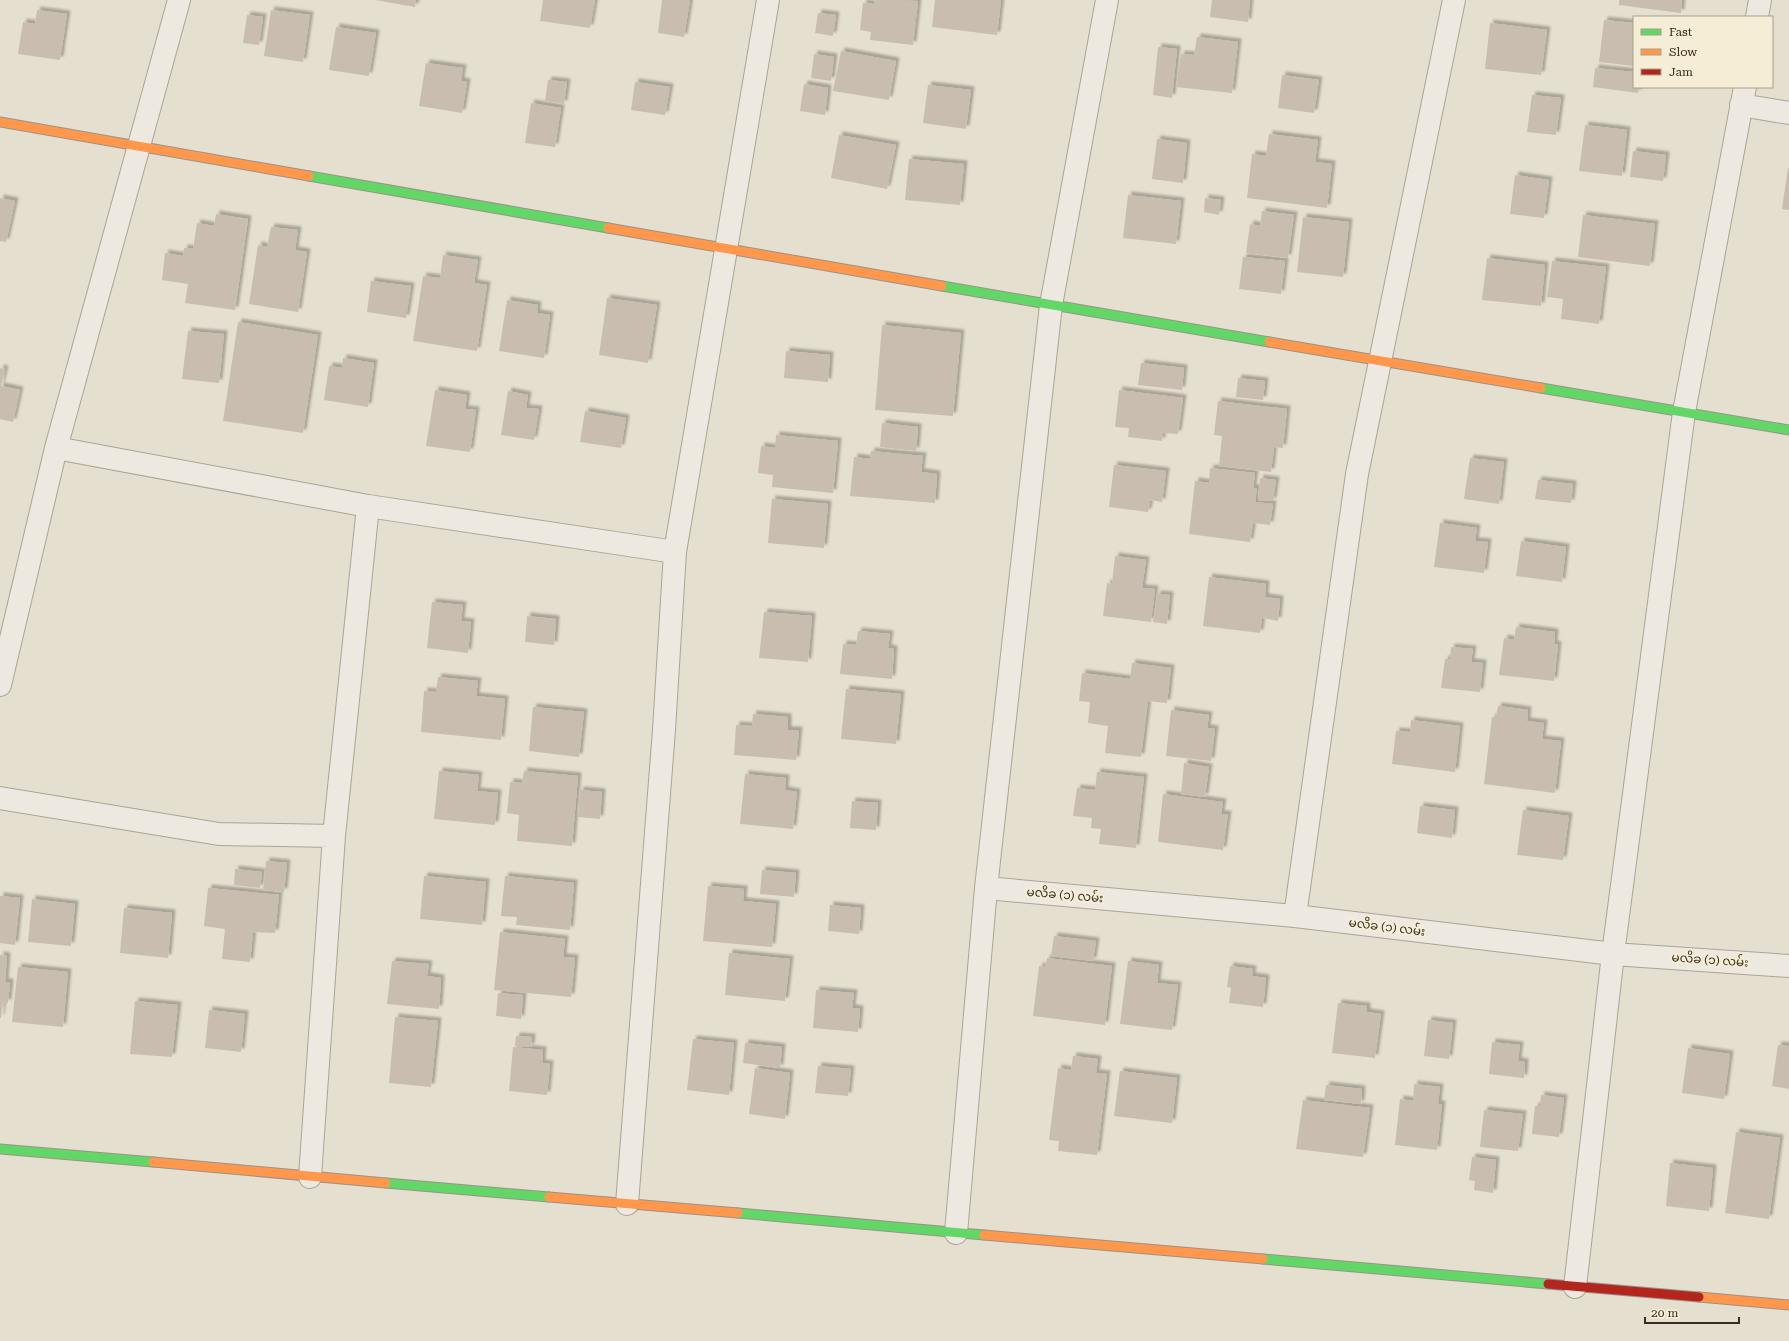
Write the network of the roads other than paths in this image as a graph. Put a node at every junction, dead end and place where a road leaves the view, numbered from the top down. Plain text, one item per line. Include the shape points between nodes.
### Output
1 (179, 0) edge
2 (768, 0) edge
3 (1107, 0) edge
4 (1454, 0) edge
5 (1760, 0) edge
6 (1757, 16) edge
7 (1743, 96) edge
8 (1789, 114) edge
9 (0, 122) edge
10 (140, 146) junction
11 (725, 248) junction
12 (1051, 305) junction
13 (1381, 361) junction
14 (1684, 412) junction
15 (1789, 430) edge
16 (56, 448) junction
17 (368, 506) junction
18 (675, 552) junction
19 (0, 685) edge
20 (0, 798) edge
21 (334, 836) junction
22 (986, 888) junction
23 (1295, 916) junction
24 (1613, 954) junction
25 (1789, 966) edge
26 (0, 1149) edge
27 (310, 1177) junction
28 (626, 1204) junction
29 (956, 1233) junction
30 (1575, 1287) junction
31 (1789, 1305) edge

1 - 10 street
2 - 11 street
3 - 12 street
4 - 13 street
5 - 6 street
7 - 8 street
7 - 14 street
9 - 10 street
10 - 11 street
10 - 16 street
11 - 12 street
11 - 18 street
12 - 13 street
12 - 22 street
13 - 14 street
13 - 23 street via 1357,474
14 - 15 street
14 - 24 street
16 - 17 street
16 - 19 street
17 - 18 street
17 - 21 street
18 - 28 street via 664,730
20 - 21 street via 219,834
21 - 27 street
22 - 23 street, မလိခ (၁) လမ်း
22 - 29 street
23 - 24 street, မလိခ (၁) လမ်း
24 - 25 street, မလိခ (၁) လမ်း
24 - 30 street
26 - 27 street
27 - 28 street
28 - 29 street
29 - 30 street
30 - 31 street

